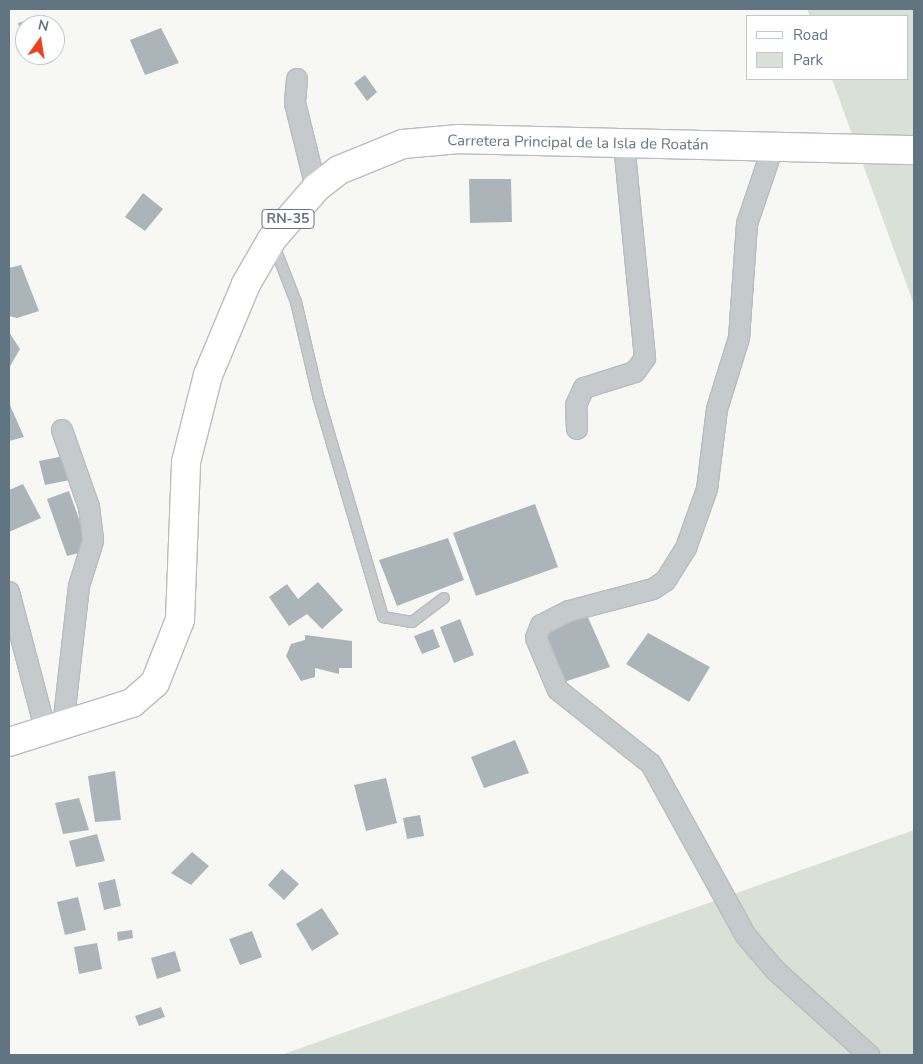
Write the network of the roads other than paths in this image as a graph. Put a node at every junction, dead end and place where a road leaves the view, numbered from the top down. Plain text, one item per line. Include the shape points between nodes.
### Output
1 (297, 79) dead end
2 (624, 143) junction
3 (773, 146) junction
4 (914, 150) edge
5 (316, 188) junction
6 (272, 239) junction
7 (576, 429) dead end
8 (62, 430) dead end
9 (9, 592) edge
10 (444, 598) dead end
11 (55, 729) junction
12 (9, 742) edge
13 (869, 1055) edge

1 - 5 street via 295,103
2 - 3 main road, Carretera Principal de la Isla de Roatán / RN-35
2 - 5 main road, Carretera Principal de la Isla de Roatán / RN-35 via 459,139 403,144 339,170
2 - 7 street via 645,358 635,372 584,388 576,405
3 - 4 main road, Carretera Principal de la Isla de Roatán / RN-35
3 - 13 street via 747,224 739,338 717,408 707,489 686,548 665,581 653,589 569,611 541,625 536,638 558,690 651,764 746,936 775,970
5 - 6 main road, Carretera Principal de la Isla de Roatán / RN-35
6 - 10 lane via 296,302 318,396 383,617 412,622
6 - 11 main road, Carretera Principal de la Isla de Roatán / RN-35 via 246,284 208,376 186,462 180,620 170,653 155,683 132,703
8 - 11 street via 89,507 93,541 79,586
9 - 11 street
11 - 12 main road, Carretera Principal de la Isla de Roatán / RN-35

